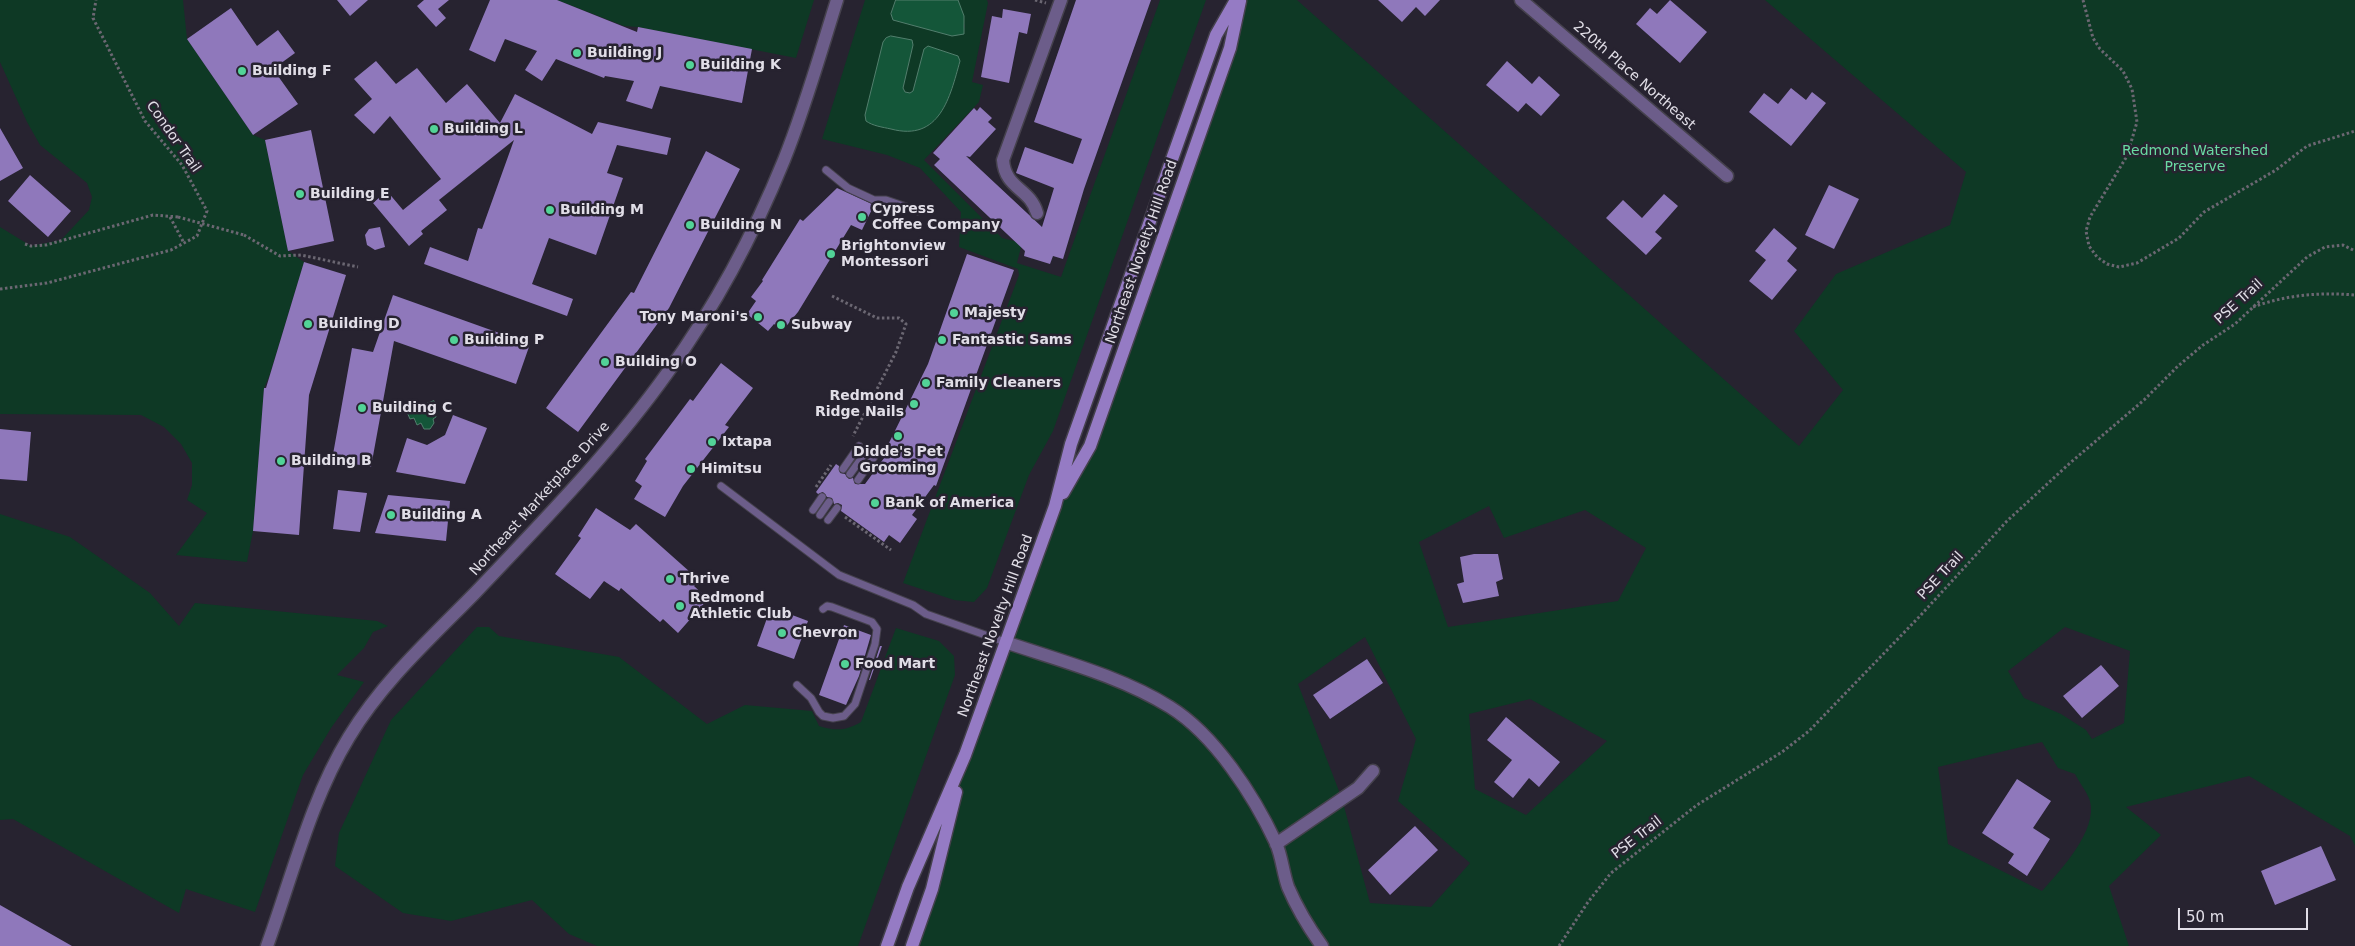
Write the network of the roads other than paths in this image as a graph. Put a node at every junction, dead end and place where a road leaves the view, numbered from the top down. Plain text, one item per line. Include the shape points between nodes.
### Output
1 (837, 0) edge
2 (1061, 0) edge
3 (1236, 0) edge
4 (1240, 0) edge
5 (1521, 0) edge
6 (826, 170) dead end
7 (1727, 176) dead end
8 (918, 211) dead end
9 (1038, 213) dead end
10 (859, 446) dead end
11 (866, 452) dead end
12 (874, 457) dead end
13 (843, 469) dead end
14 (850, 474) dead end
15 (858, 480) dead end
16 (721, 486) dead end
17 (821, 498) road end
18 (830, 502) dead end
19 (1055, 506) junction
20 (836, 509) road end
21 (813, 510) dead end
22 (820, 515) dead end
23 (828, 520) dead end
24 (824, 609) dead end
25 (1005, 642) junction
26 (797, 685) dead end
27 (965, 755) junction
28 (1373, 771) dead end
29 (1276, 844) junction
30 (267, 946) edge
31 (887, 946) edge
32 (912, 946) edge
33 (1322, 946) edge

1 - 30 street, Northeast Marketplace Drive via 785,158 742,248 701,323 668,372 604,453 384,686 349,736 326,783
2 - 9 street via 1003,160 1010,180 1033,200
3 - 19 main road, Northeast Novelty Hill Road via 1216,35 1071,444
4 - 19 main road, Northeast Novelty Hill Road via 1230,48 1090,446
5 - 7 street, 220th Place Northeast
6 - 8 lane via 848,188 874,200 886,200
10 - 13 lane
11 - 14 lane
12 - 15 lane
16 - 25 lane via 838,575 913,605 926,614
17 - 21 lane
18 - 22 lane
19 - 25 main road, Northeast Novelty Hill Road
20 - 23 lane
24 - 26 lane via 832,607 872,622 877,629 855,704 844,716 833,718 819,712 811,698
25 - 27 main road, Northeast Novelty Hill Road
25 - 29 street via 1131,686 1171,708 1201,732 1226,760
27 - 31 main road, Northeast Novelty Hill Road via 908,887
27 - 32 main road, Northeast Novelty Hill Road via 932,889
28 - 29 street via 1358,788
29 - 33 street via 1288,887

